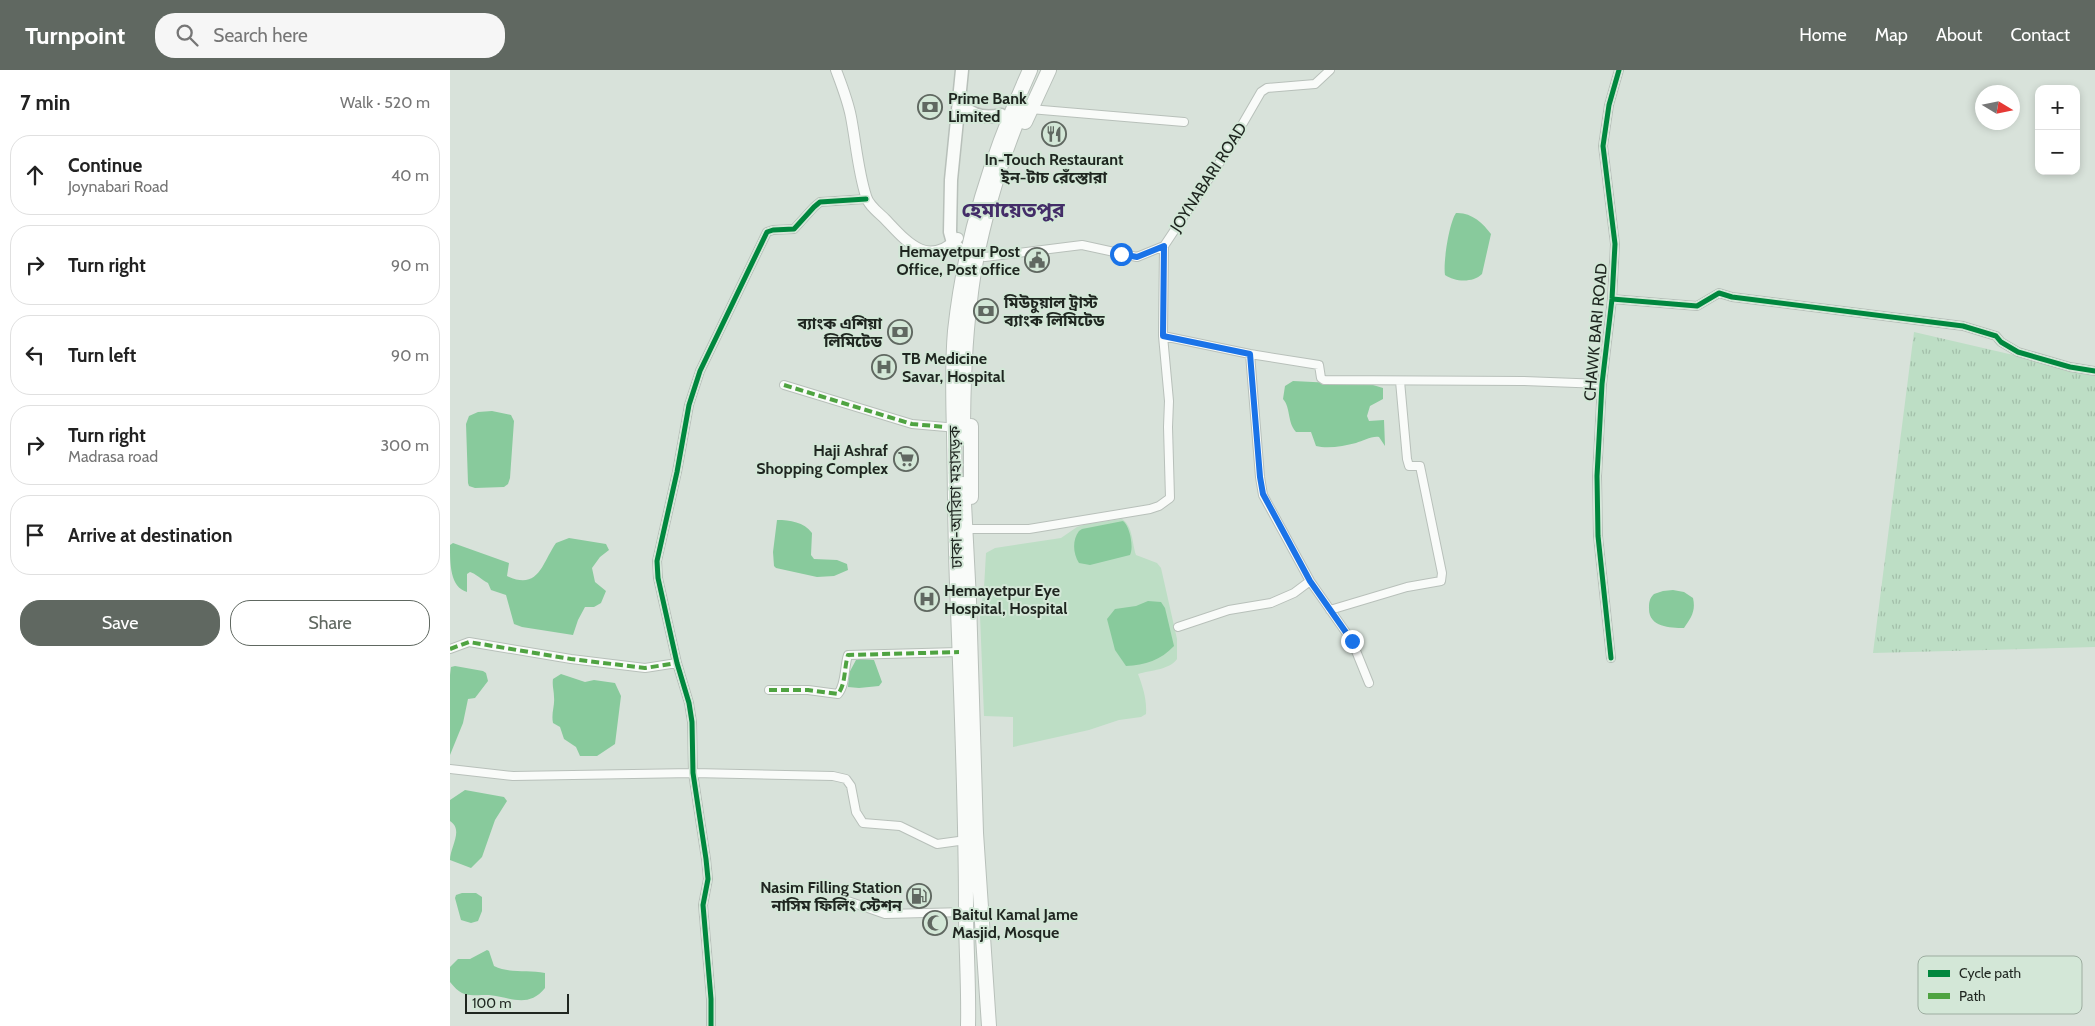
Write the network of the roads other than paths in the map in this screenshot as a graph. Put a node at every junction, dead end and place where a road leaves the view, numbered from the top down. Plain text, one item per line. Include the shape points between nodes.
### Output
1 (836, 70) edge
2 (962, 70) edge
3 (968, 70) edge
4 (1020, 70) edge
5 (1030, 70) edge
6 (1039, 70) edge
7 (1049, 70) edge
8 (1330, 70) edge
9 (1619, 70) edge
10 (964, 106) junction
11 (1030, 109) junction
12 (1001, 115) junction
13 (1184, 122) dead end
14 (866, 199) junction
15 (958, 244) junction
16 (1164, 246) junction
17 (985, 257) junction
18 (1612, 299) junction
19 (1163, 336) junction
20 (1250, 354) junction
21 (2095, 371) edge
22 (1400, 381) junction
23 (1602, 384) junction
24 (784, 385) dead end
25 (946, 427) junction
26 (972, 529) junction
27 (1310, 581) junction
28 (963, 601) junction
29 (1330, 610) junction
30 (1178, 627) dead end
31 (450, 649) edge
32 (959, 652) junction
33 (1611, 658) dead end
34 (677, 663) junction
35 (1369, 683) dead end
36 (770, 690) dead end
37 (450, 769) edge
38 (693, 773) junction
39 (966, 840) junction
40 (842, 894) dead end
41 (966, 912) junction
42 (710, 1026) edge
43 (968, 1026) edge
44 (989, 1026) edge

1 - 14 street via 851,116
2 - 15 main road via 951,180 950,232
3 - 10 main road
4 - 12 highway
5 - 28 highway, ঢাকা-আরিচা মহাসড়ক via 984,186 968,250 955,330 952,393 954,516
6 - 28 highway, ঢাকা-আরিচা মহাসড়ক via 1004,160 977,258 970,299 965,344 962,465
7 - 11 highway
8 - 16 street, JOYNABARI ROAD via 1315,84 1267,88 1261,92 1224,156
9 - 18 street, CHAWK BARI ROAD via 1602,146 1615,244
10 - 12 main road via 981,116
10 - 15 main road via 957,180
11 - 13 street
11 - 17 highway via 1006,173
12 - 15 highway
14 - 15 street via 912,246 924,252
14 - 34 street via 820,202 794,229 767,232 700,371 689,405 657,561
15 - 25 highway via 948,327
16 - 17 street, JOYNABARI ROAD via 1137,257 1082,245
16 - 19 street
17 - 26 highway via 972,352
18 - 21 street via 1697,306 1719,293 1963,326 1996,336 2018,352
18 - 23 street, CHAWK BARI ROAD
19 - 20 street
19 - 26 street via 1169,401 1171,494 1168,500 1150,508 1029,529
20 - 22 street via 1319,364 1324,380
20 - 27 street via 1263,494
22 - 23 street
22 - 29 street via 1407,458 1409,466 1420,466 1441,581 1408,587
23 - 33 street, CHAWK BARI ROAD via 1597,513
24 - 25 street via 912,424
25 - 28 highway via 950,580
26 - 28 highway via 972,567
27 - 29 street
27 - 30 street via 1294,593 1271,603 1229,610
28 - 32 highway, ঢাকা-আরিচা মহাসড়ক
28 - 44 highway, ঢাকা-আরিচা মহাসড়ক
29 - 35 street via 1352,641
31 - 34 street via 469,642 645,668
32 - 36 street via 848,654 842,689 838,694
32 - 39 highway, ঢাকা-আরিচা মহাসড়ক
34 - 38 street via 692,722
37 - 38 street via 513,776
38 - 39 street via 846,779 851,786 856,812 863,823 900,826 937,844
38 - 42 street via 708,879 703,905
39 - 41 highway, ঢাকা-আরিচা মহাসড়ক
40 - 41 street via 845,900 885,914
41 - 43 highway, ঢাকা-আরিচা মহাসড়ক

